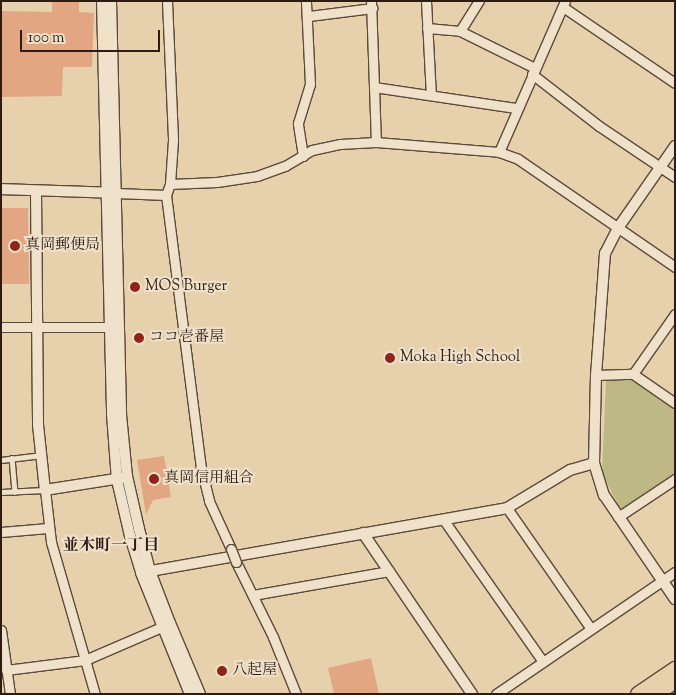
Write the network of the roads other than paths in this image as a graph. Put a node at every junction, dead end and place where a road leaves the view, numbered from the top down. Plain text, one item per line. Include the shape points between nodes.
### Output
1 (102, 1) edge
2 (111, 1) edge
3 (167, 1) edge
4 (306, 1) edge
5 (426, 1) edge
6 (479, 1) edge
7 (564, 3) edge
8 (372, 5) edge
9 (309, 16) junction
10 (427, 28) junction
11 (460, 31) junction
12 (533, 71) junction
13 (675, 83) edge
14 (374, 87) junction
15 (430, 95) junction
16 (517, 108) junction
17 (376, 142) junction
18 (675, 146) edge
19 (499, 152) junction
20 (302, 156) junction
21 (660, 167) junction
22 (675, 177) edge
23 (170, 184) junction
24 (1, 189) edge
25 (36, 191) junction
26 (112, 193) junction
27 (166, 195) junction
28 (618, 228) junction
29 (675, 267) edge
30 (675, 314) edge
31 (1, 326) edge
32 (36, 327) junction
33 (110, 327) junction
34 (633, 374) junction
35 (596, 375) junction
36 (675, 403) edge
37 (40, 455) junction
38 (12, 458) junction
39 (1, 460) edge
40 (594, 463) junction
41 (122, 478) junction
42 (675, 479) edge
43 (45, 490) junction
44 (1, 492) edge
45 (15, 492) junction
46 (507, 508) junction
47 (618, 517) junction
48 (443, 519) junction
49 (48, 528) junction
50 (1, 532) edge
51 (363, 533) junction
52 (390, 571) junction
53 (146, 572) junction
54 (675, 572) edge
55 (662, 580) junction
56 (253, 595) junction
57 (675, 599) edge
58 (165, 625) junction
59 (591, 629) junction
60 (1, 630) edge
61 (86, 660) junction
62 (543, 662) junction
63 (675, 669) edge
64 (6, 670) junction
65 (675, 681) edge
66 (10, 694) edge
67 (95, 694) edge
68 (190, 694) edge
69 (200, 694) edge
70 (296, 694) edge
71 (472, 694) edge
72 (496, 694) edge
73 (638, 694) edge
74 (657, 694) edge

1 - 26 street
2 - 26 street
3 - 23 street via 174,140
4 - 9 street
5 - 10 street
6 - 11 street
7 - 12 street
7 - 13 street
8 - 9 street
8 - 14 street
9 - 20 street via 310,84 298,123
10 - 11 street
10 - 15 street
11 - 12 street
12 - 16 street
12 - 21 street via 599,126
14 - 15 street
14 - 17 street
15 - 16 street
16 - 19 street
17 - 19 street
17 - 20 street via 340,144 312,150
18 - 21 street
19 - 28 street via 518,159
20 - 23 street via 257,176
21 - 22 street
21 - 28 street
23 - 27 street
24 - 25 street
25 - 26 street
25 - 32 street
26 - 27 street
26 - 33 street
26 - 41 street
27 - 56 street, bridge via 201,468 210,501
28 - 29 street
28 - 35 street via 608,245 603,265
30 - 34 street
31 - 32 street
32 - 33 street
32 - 37 street
33 - 41 street via 112,414
34 - 35 street
34 - 36 street
35 - 40 street
37 - 38 lane
37 - 43 street
38 - 39 lane
38 - 45 lane
40 - 46 street via 570,470
40 - 47 street via 604,495
41 - 43 street
41 - 53 street via 138,529
42 - 47 street
43 - 45 lane
43 - 49 street
44 - 45 lane
46 - 48 street
46 - 59 street
47 - 55 street
48 - 51 street
48 - 62 street
49 - 50 street
49 - 61 street
51 - 52 street
51 - 53 street
52 - 56 street
52 - 71 street
53 - 58 street
54 - 55 street
55 - 57 street
55 - 59 street
56 - 70 street
58 - 61 street
58 - 68 street
58 - 69 street
59 - 62 street
60 - 64 street
61 - 64 street
61 - 67 street
62 - 72 street
63 - 73 main road
64 - 66 street
65 - 74 main road

